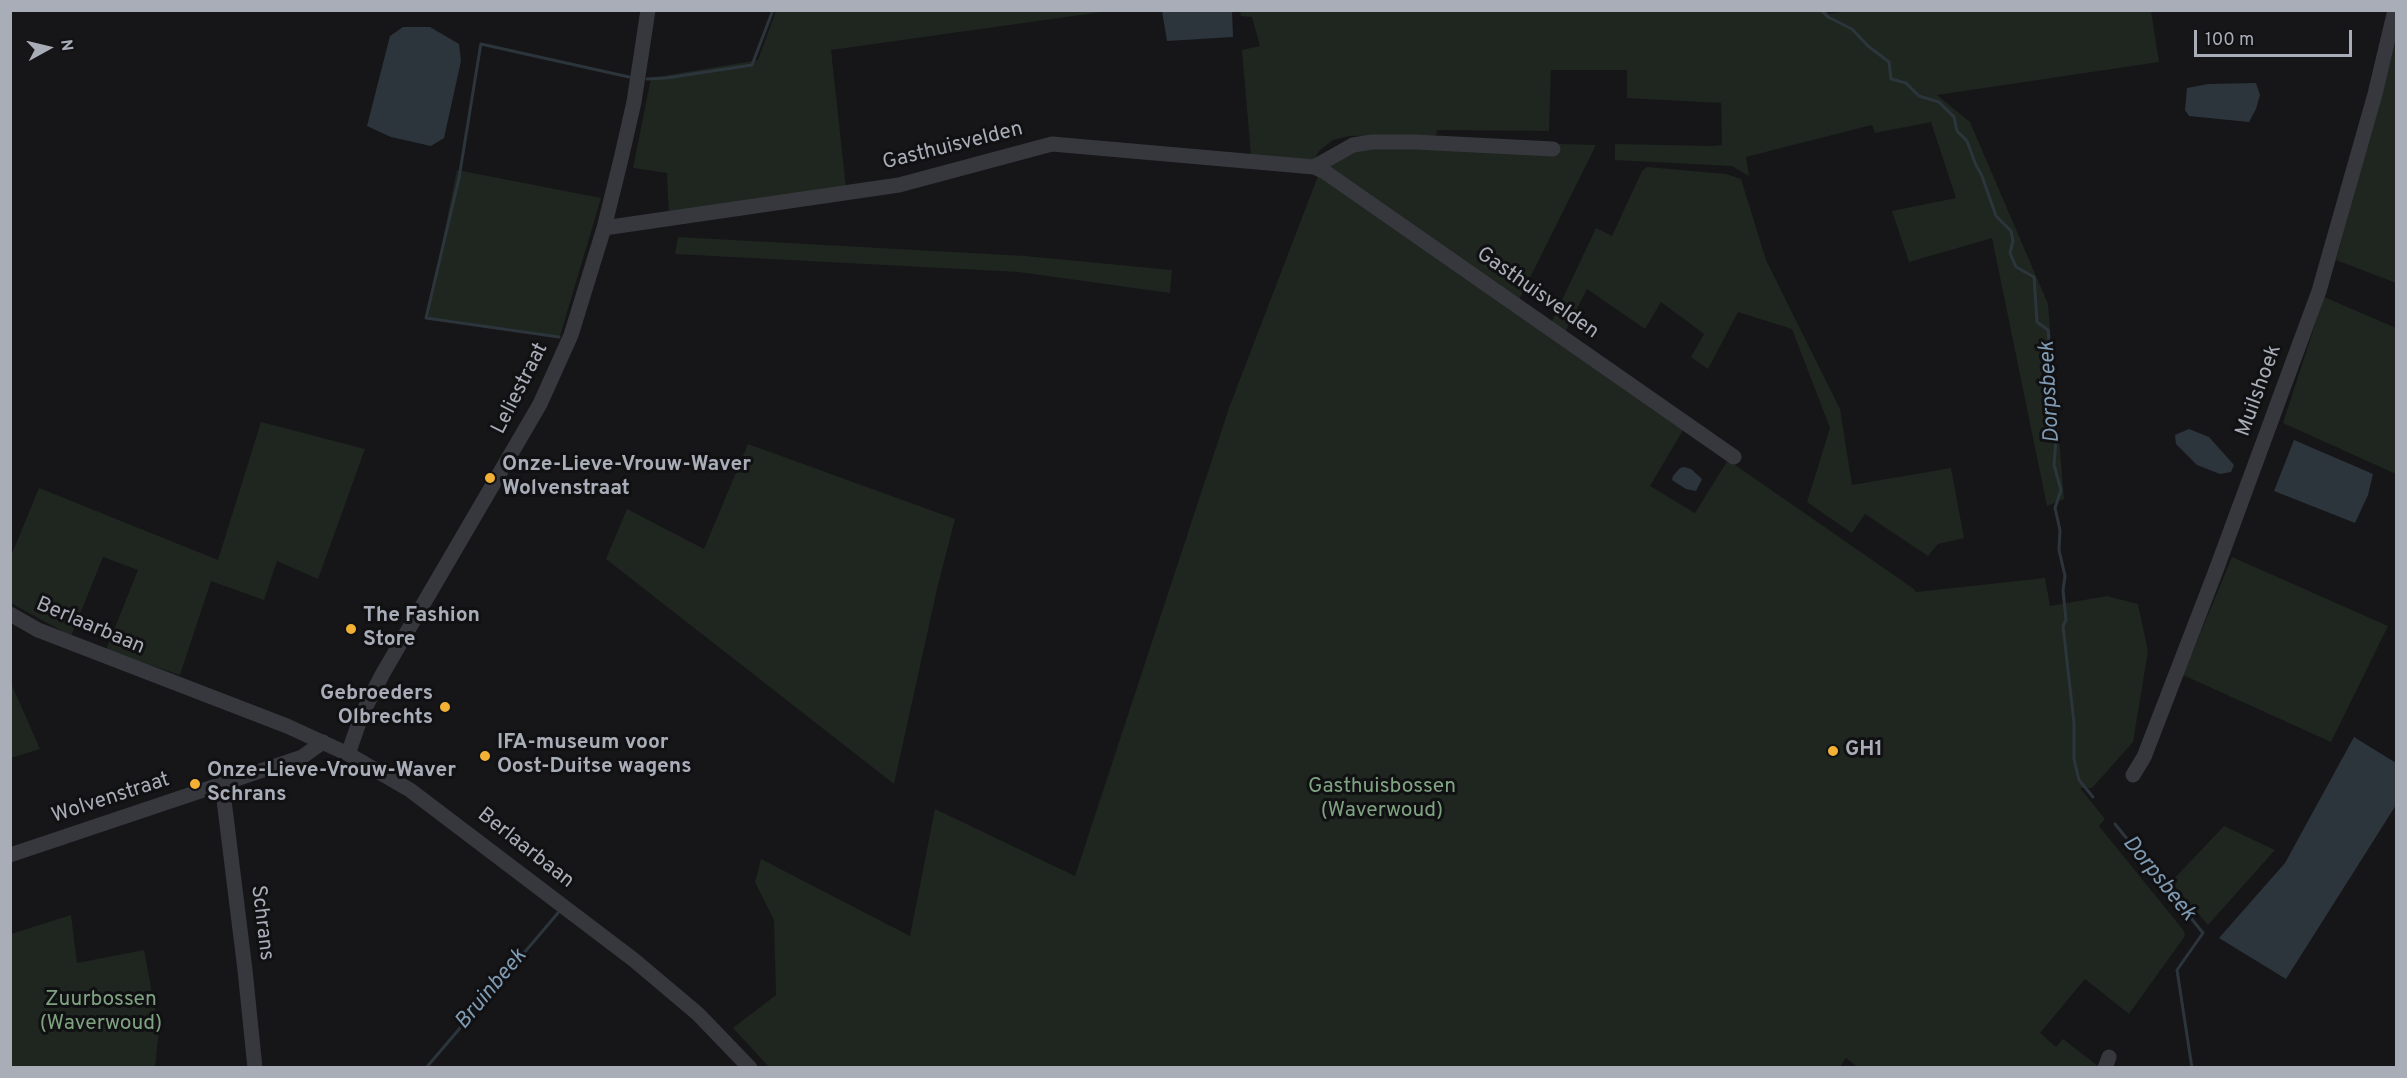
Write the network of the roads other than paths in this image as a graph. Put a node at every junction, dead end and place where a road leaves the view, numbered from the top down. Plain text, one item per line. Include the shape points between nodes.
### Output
1 (648, 10) edge
2 (2395, 10) edge
3 (1553, 149) dead end
4 (1314, 167) junction
5 (604, 228) junction
6 (1734, 457) dead end
7 (10, 614) edge
8 (323, 742) junction
9 (348, 754) junction
10 (2133, 775) dead end
11 (222, 784) junction
12 (10, 855) edge
13 (255, 1068) edge
14 (750, 1068) edge

1 - 5 street, Leliestraat via 634,102
2 - 10 street, Muilshoek via 2319,291 2215,573 2144,757
3 - 4 street via 1372,142 1353,145
4 - 5 street, Gasthuisvelden via 1052,144 899,185
4 - 6 street, Gasthuisvelden
5 - 9 street, Leliestraat via 571,335 540,404 383,672
7 - 8 street, Berlaarbaan via 38,630
8 - 9 street, Berlaarbaan
8 - 11 street, Wolvenstraat via 302,757
9 - 14 street, Berlaarbaan via 445,814 634,960 698,1014
11 - 12 street, Wolvenstraat
11 - 13 street, Schrans

